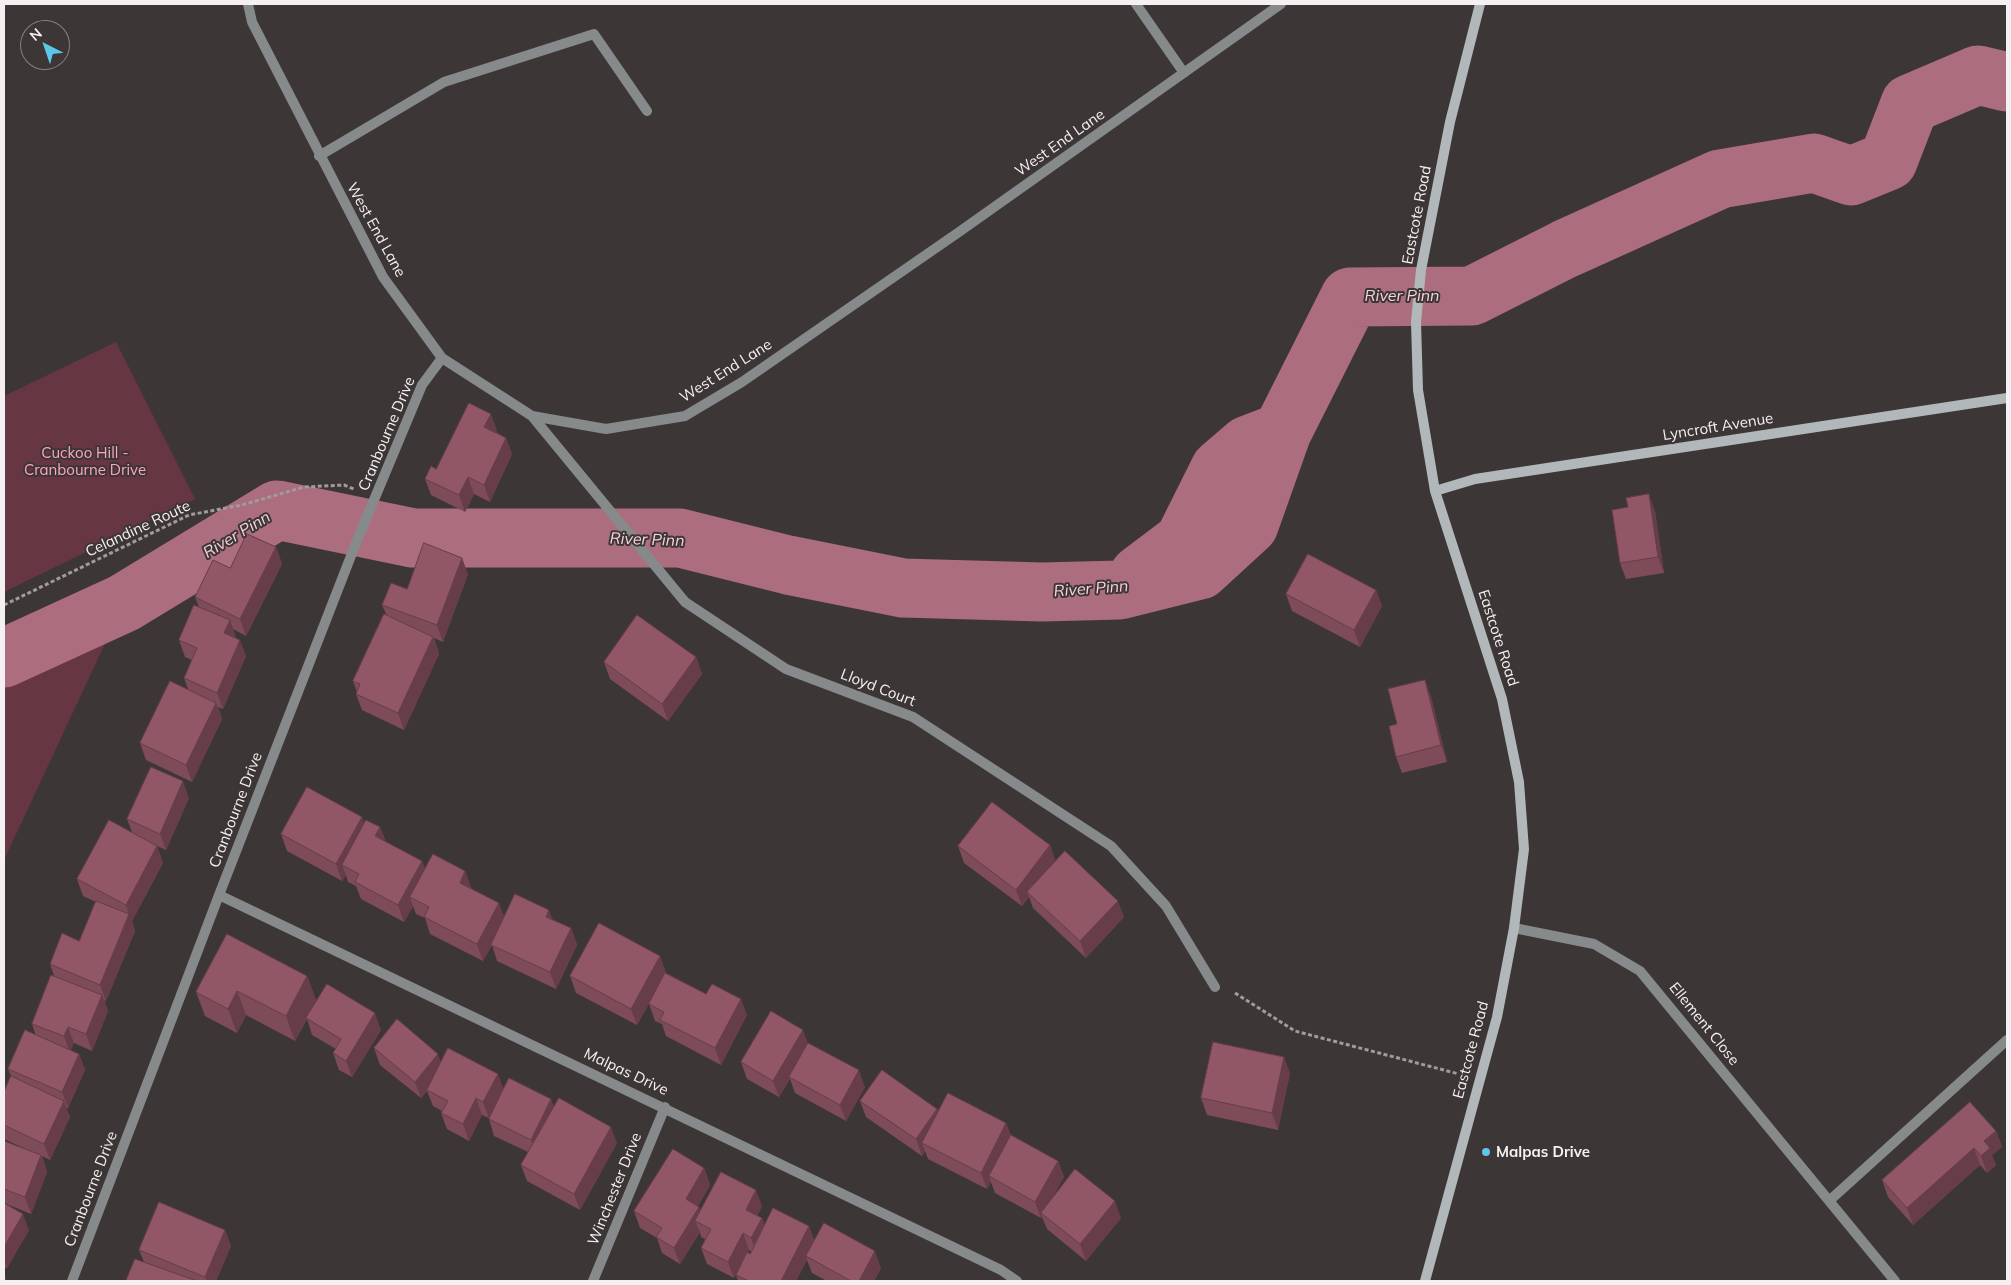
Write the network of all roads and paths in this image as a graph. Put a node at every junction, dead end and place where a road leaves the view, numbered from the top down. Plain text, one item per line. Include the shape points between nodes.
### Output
1 (248, 4) edge
2 (1136, 4) edge
3 (1281, 4) edge
4 (1480, 4) edge
5 (1184, 73) junction
6 (647, 111) dead end
7 (319, 156) junction
8 (442, 358) junction
9 (2007, 398) edge
10 (532, 416) junction
11 (1435, 491) junction
12 (375, 500) junction
13 (4, 606) edge
14 (219, 895) junction
15 (1514, 928) junction
16 (1215, 987) joint
17 (2007, 1040) edge
18 (1479, 1079) junction
19 (665, 1107) junction
20 (1829, 1201) junction
21 (72, 1281) edge
22 (593, 1281) edge
23 (1017, 1281) edge
24 (1425, 1281) edge
25 (1895, 1281) edge

1 - 7 street, West End Lane via 252,22
2 - 5 street
3 - 5 street, West End Lane
4 - 11 street, Eastcote Road via 1450,122 1421,270 1416,322 1418,390
5 - 10 street, West End Lane via 742,382 685,416 606,429
6 - 7 street via 594,34 444,82
7 - 8 street, West End Lane via 383,277
8 - 10 street, West End Lane
8 - 12 street, Cranbourne Drive via 422,385
9 - 11 street, Lyncroft Avenue via 1484,478
10 - 16 street, Lloyd Court via 685,602 786,669 913,717 1111,846 1166,906
11 - 15 street, Eastcote Road via 1502,699 1519,782 1524,849
12 - 13 path, Celandine Route via 344,486 304,487 242,505 189,515
12 - 14 street, Cranbourne Drive
14 - 19 street, Malpas Drive
14 - 21 street, Cranbourne Drive
15 - 18 street, Eastcote Road via 1497,1017
15 - 20 street, Ellement Close via 1594,944 1640,971
16 - 18 path via 1238,994 1295,1031
17 - 20 street
18 - 24 street, Eastcote Road
19 - 22 street, Winchester Drive
19 - 23 street, Malpas Drive via 1001,1270
20 - 25 street, Ellement Close

